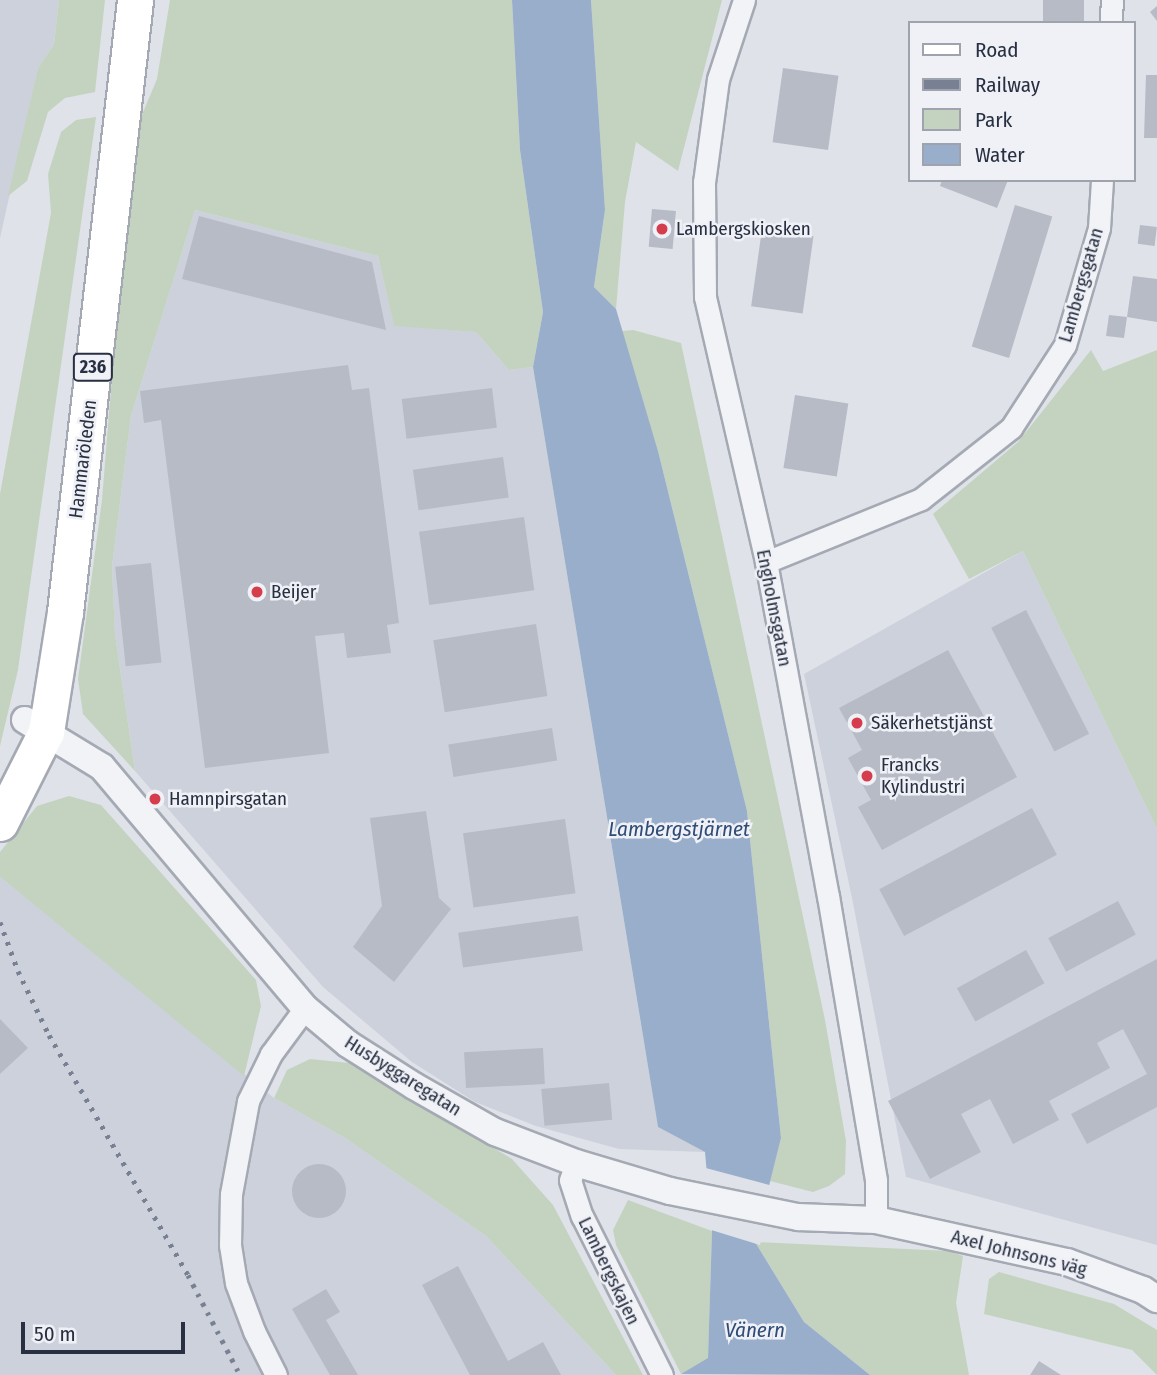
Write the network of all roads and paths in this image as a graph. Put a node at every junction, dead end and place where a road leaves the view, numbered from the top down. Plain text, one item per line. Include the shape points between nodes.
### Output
1 (120, 0) edge
2 (135, 0) edge
3 (744, 0) edge
4 (1112, 0) edge
5 (1111, 21) edge
6 (1102, 182) edge
7 (766, 562) junction
8 (35, 726) junction
9 (0, 774) edge
10 (0, 823) edge
11 (305, 1008) junction
12 (576, 1163) junction
13 (876, 1220) junction
14 (1157, 1299) edge
15 (276, 1375) edge
16 (662, 1375) edge

1 - 8 main road, Hammaröleden / 236
2 - 8 main road, Hammaröleden / 236 via 65,612
3 - 7 street, Engholmsgatan via 718,79 704,182 705,297
4 - 5 street
6 - 7 street, Lambergsgatan via 1100,228 1065,345 1011,428 921,499
7 - 13 street, Engholmsgatan via 828,896 874,1172
8 - 9 main road, Hammaröleden / 236
8 - 10 main road, Hammaröleden / 236
8 - 11 street, Husbyggaregatan via 102,767
11 - 12 street, Husbyggaregatan via 348,1044 414,1086 495,1132
11 - 15 street via 271,1054 248,1101 231,1194 230,1245 236,1283
12 - 13 street, Husbyggaregatan via 658,1188 798,1217
12 - 16 street, Lambergskajen via 570,1180 582,1216
13 - 14 street, Axel Johnsons väg via 1067,1262

